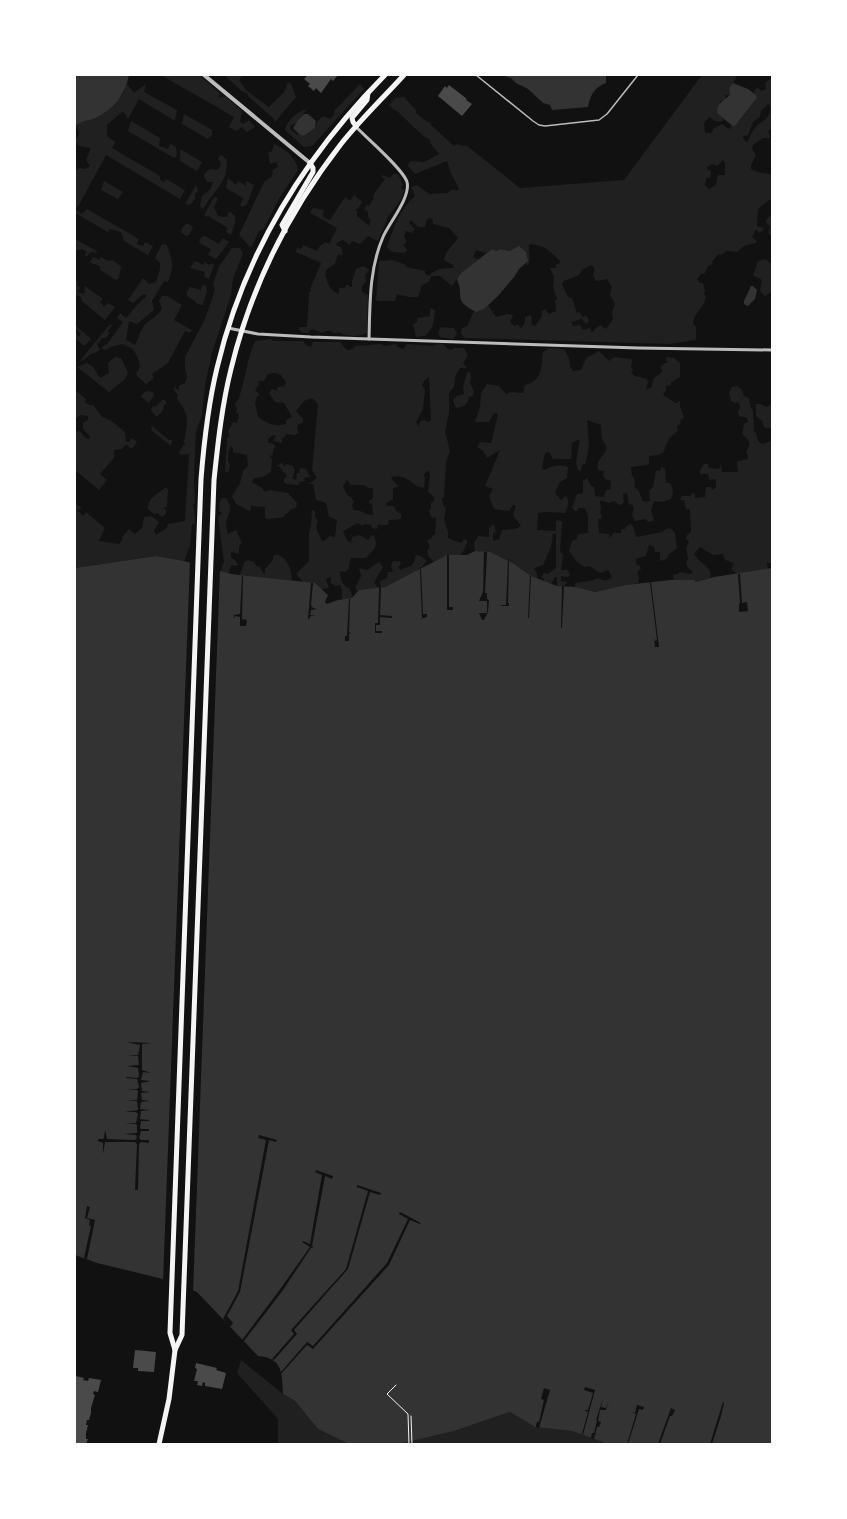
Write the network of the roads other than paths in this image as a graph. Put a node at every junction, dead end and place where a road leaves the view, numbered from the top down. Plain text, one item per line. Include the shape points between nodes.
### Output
1 (204, 75) edge
2 (385, 75) edge
3 (404, 75) edge
4 (476, 75) edge
5 (638, 75) edge
6 (368, 93) junction
7 (356, 126) junction
8 (310, 162) junction
9 (285, 231) junction
10 (228, 328) junction
11 (242, 331) junction
12 (369, 339) junction
13 (772, 350) edge
14 (175, 1350) junction
15 (159, 1444) edge

1 - 8 street
2 - 6 main road
3 - 7 main road
4 - 5 lane via 533,121 545,126 599,120 607,114
6 - 7 main road via 367,100 352,118
6 - 8 main road
7 - 9 main road via 316,179
7 - 12 street via 402,173 407,184 405,196 382,239 375,262
8 - 9 main road via 314,168 313,172 282,225
8 - 10 main road via 262,243
9 - 11 main road via 260,281
10 - 11 street
10 - 14 main road via 208,410 202,473 170,1333
11 - 12 street via 281,336
11 - 14 main road via 222,412 214,480 182,1335
12 - 13 street
14 - 15 main road via 170,1399

